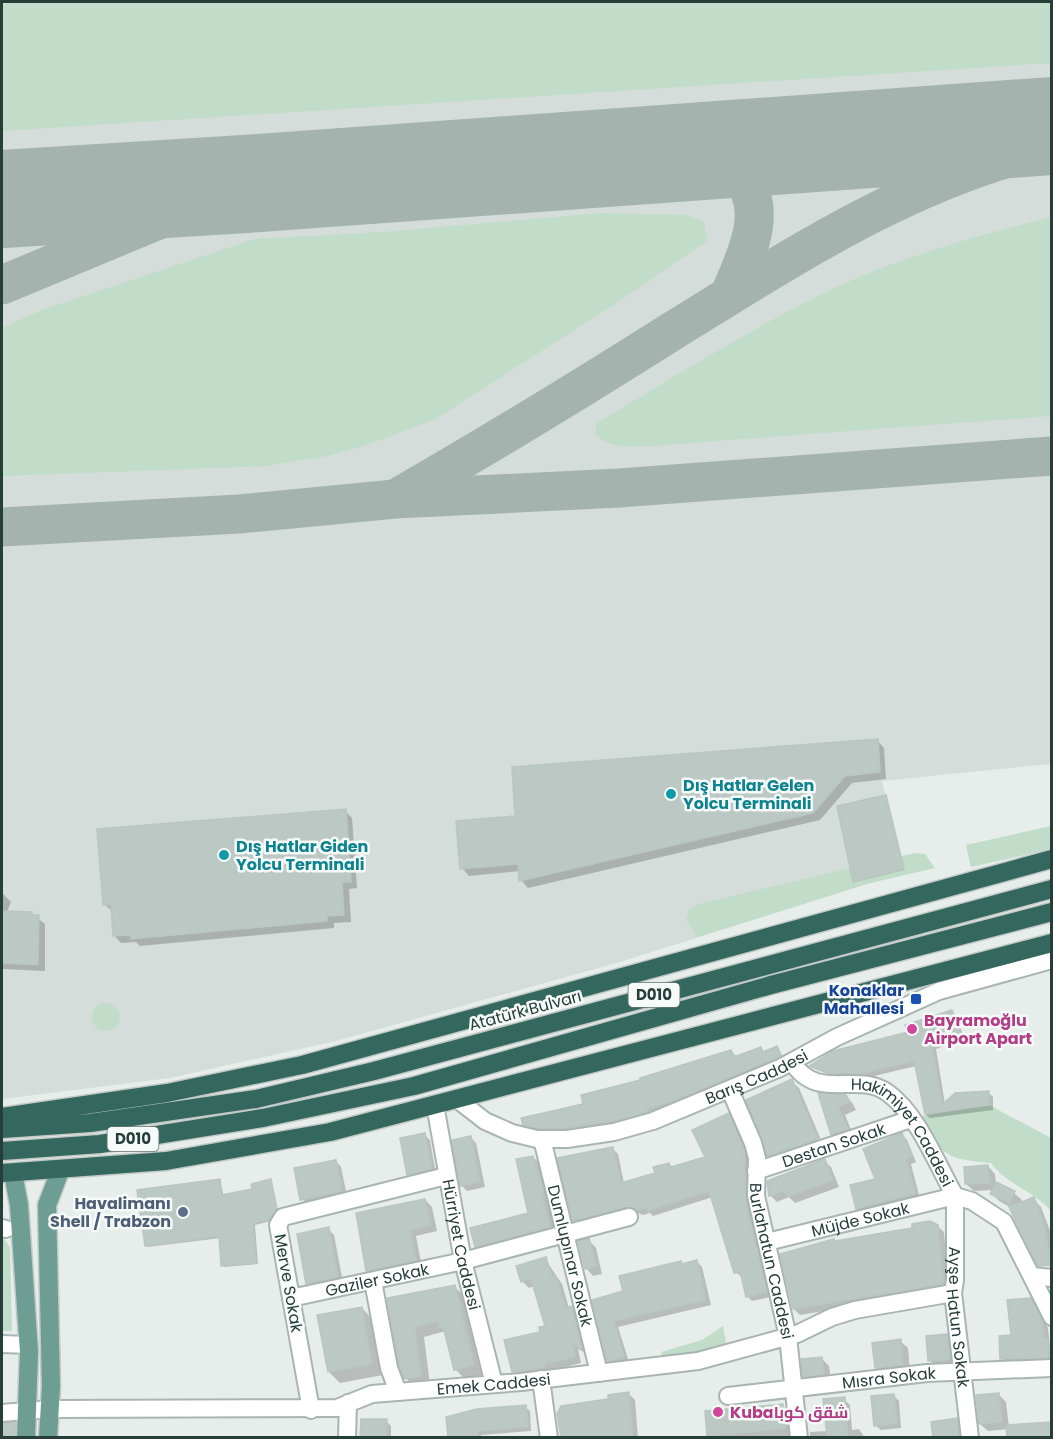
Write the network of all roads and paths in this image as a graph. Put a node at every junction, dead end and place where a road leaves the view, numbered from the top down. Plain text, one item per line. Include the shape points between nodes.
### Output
1 (1052, 859) edge
2 (1052, 889) edge
3 (1052, 912) edge
4 (1052, 943) edge
5 (1052, 960) edge
6 (792, 1062) junction
7 (730, 1090) junction
8 (458, 1100) junction
9 (435, 1105) junction
10 (2, 1117) edge
11 (910, 1119) junction
12 (2, 1129) edge
13 (542, 1139) junction
14 (2, 1151) edge
15 (60, 1171) junction
16 (756, 1171) junction
17 (7, 1173) edge
18 (446, 1176) junction
19 (955, 1197) junction
20 (629, 1217) dead end
21 (564, 1236) junction
22 (767, 1242) junction
23 (463, 1261) junction
24 (1033, 1276) junction
25 (1052, 1278) edge
26 (373, 1281) junction
27 (953, 1293) junction
28 (291, 1299) junction
29 (1052, 1317) edge
30 (788, 1336) junction
31 (2, 1344) edge
32 (29, 1345) junction
33 (1052, 1368) edge
34 (963, 1371) junction
35 (599, 1373) junction
36 (541, 1379) junction
37 (494, 1384) junction
38 (794, 1389) junction
39 (398, 1392) junction
40 (728, 1396) dead end
41 (348, 1403) junction
42 (50, 1409) junction
43 (311, 1410) junction
44 (27, 1412) junction
45 (2, 1413) edge
46 (26, 1437) edge
47 (48, 1437) edge
48 (347, 1437) edge
49 (549, 1437) edge
50 (799, 1437) edge
51 (970, 1437) edge

1 - 10 highway via 302,1065 167,1094
2 - 12 highway, Atatürk Bulvarı / D010 via 256,1099 90,1123
3 - 14 highway, D010 via 414,1086 263,1118 100,1144
4 - 8 highway
5 - 6 street, Barış Caddesi via 939,991
6 - 7 street, Barış Caddesi
6 - 11 street, Hakimiyet Caddesi via 800,1074 821,1084 877,1087 888,1093
7 - 13 street, Barış Caddesi via 614,1132
7 - 16 street, Burlahatun Caddesi via 753,1143
8 - 9 highway
8 - 13 street, Barış Caddesi via 485,1121 512,1133
9 - 15 highway via 298,1138 166,1161
9 - 18 street, Hürriyet Caddesi
11 - 16 street, Destan Sokak
11 - 19 street, Hakimiyet Caddesi
13 - 21 street, Dumlupınar Sokak
15 - 17 highway
15 - 42 main road via 47,1205
16 - 22 street, Burlahatun Caddesi via 756,1196
17 - 32 main road via 19,1205
18 - 23 street, Hürriyet Caddesi
18 - 28 street, Merve Sokak via 283,1217 278,1225
19 - 22 street, Müjde Sokak
19 - 24 street, Hakimiyet Caddesi via 972,1201 1004,1222
19 - 27 street, Ayşe Hatun Sokak
20 - 21 street, Gaziler Sokak
21 - 23 street, Gaziler Sokak
21 - 35 street, Dumlupınar Sokak
22 - 30 street, Burlahatun Caddesi
23 - 26 street, Gaziler Sokak
23 - 37 street, Hürriyet Caddesi
24 - 25 street
24 - 29 street, Hakimiyet Caddesi
26 - 28 street, Gaziler Sokak
26 - 39 street via 389,1368
27 - 30 street, Emek Caddesi via 855,1310
27 - 34 street, Ayşe Hatun Sokak
28 - 43 street, Merve Sokak
30 - 35 street, Emek Caddesi via 698,1361
30 - 38 street, Burlahatun Caddesi
31 - 32 street
32 - 44 main road
33 - 34 street, Mısra Sokak
34 - 38 street, Mısra Sokak
34 - 51 street, Ayşe Hatun Sokak
35 - 36 street, Emek Caddesi
36 - 37 street, Emek Caddesi
36 - 49 street
37 - 39 street, Emek Caddesi
38 - 40 street, Mısra Sokak
38 - 50 street, Burlahatun Caddesi
39 - 41 street, Emek Caddesi via 372,1394
41 - 43 street, Emek Caddesi
41 - 48 street
42 - 43 street, Emek Caddesi
42 - 44 street, Emek Caddesi
42 - 47 main road
44 - 45 street, Emek Caddesi
44 - 46 main road

